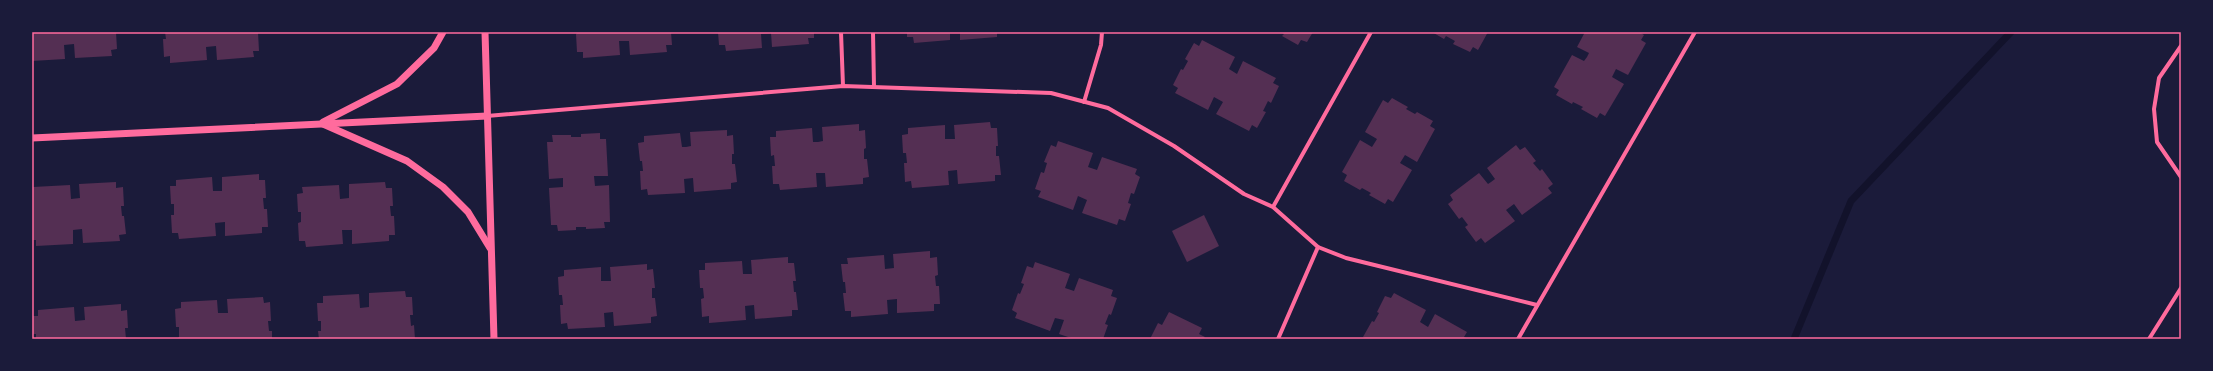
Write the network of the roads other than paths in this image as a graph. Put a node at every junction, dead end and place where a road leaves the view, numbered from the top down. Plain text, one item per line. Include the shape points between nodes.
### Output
1 (443, 32) edge
2 (485, 32) edge
3 (842, 32) edge
4 (873, 32) edge
5 (1102, 32) edge
6 (1371, 32) edge
7 (1695, 32) edge
8 (2181, 46) edge
9 (843, 86) junction
10 (874, 87) junction
11 (1084, 102) junction
12 (487, 116) junction
13 (321, 123) junction
14 (32, 138) edge
15 (2181, 177) edge
16 (1273, 207) junction
17 (1318, 247) junction
18 (490, 248) junction
19 (2181, 288) edge
20 (1537, 305) junction
21 (494, 339) edge
22 (1278, 339) edge
23 (1518, 339) edge
24 (2149, 339) edge

1 - 13 street via 434,48 397,84
2 - 12 street
3 - 9 street
4 - 10 street
5 - 11 street via 1101,45
6 - 16 street
7 - 20 street
8 - 15 street via 2159,78 2154,109 2157,142
9 - 10 street
9 - 12 street
10 - 11 street via 1051,93
11 - 16 street via 1108,108 1174,146 1244,194
12 - 13 street
12 - 18 street
13 - 14 street
13 - 18 street via 407,161 443,187 468,212
16 - 17 street
17 - 20 street via 1346,258
17 - 22 street
18 - 21 street
19 - 24 street
20 - 23 street

